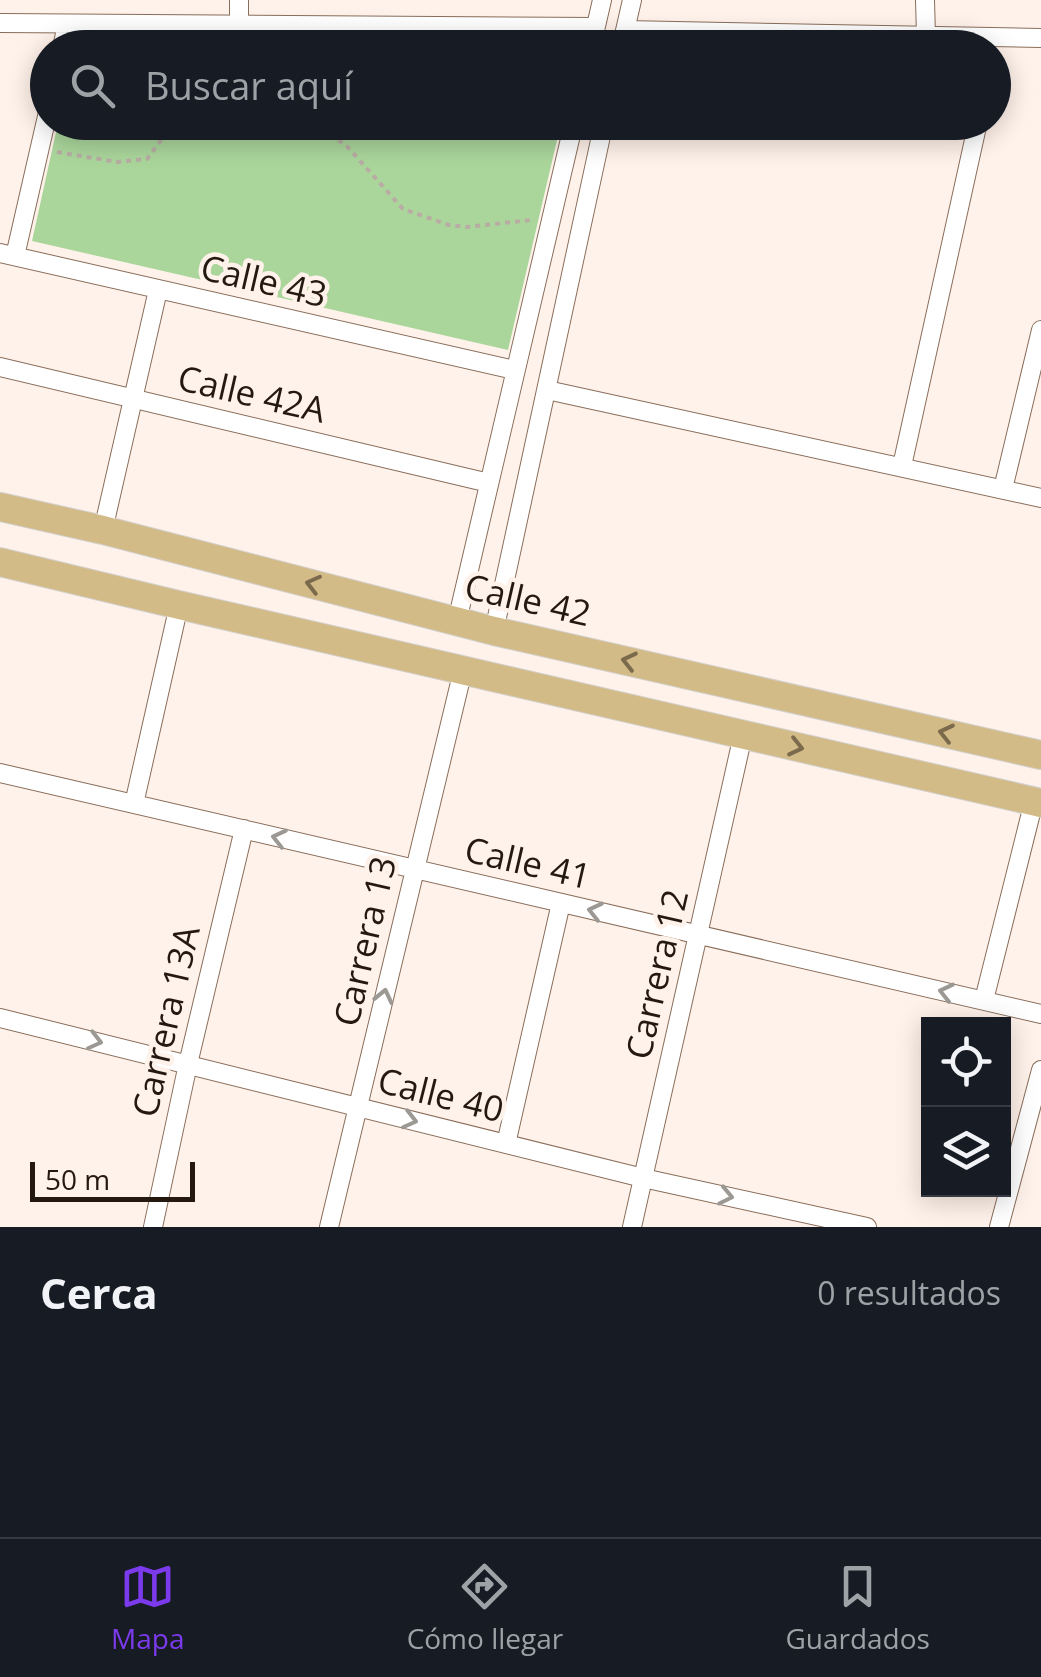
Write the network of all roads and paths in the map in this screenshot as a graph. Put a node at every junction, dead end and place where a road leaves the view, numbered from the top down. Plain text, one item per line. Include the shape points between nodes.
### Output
1 (239, 0) edge
2 (602, 0) edge
3 (632, 0) edge
4 (925, 0) edge
5 (0, 23) edge
6 (67, 24) junction
7 (238, 25) junction
8 (596, 27) junction
9 (66, 30) edge
10 (595, 30) edge
11 (625, 30) edge
12 (926, 30) edge
13 (1041, 38) edge
14 (1011, 43) edge
15 (41, 140) edge
16 (161, 140) edge
17 (337, 140) edge
18 (570, 140) edge
19 (600, 140) edge
20 (974, 140) edge
21 (39, 150) junction
22 (551, 218) junction
23 (8, 254) edge
24 (158, 290) junction
25 (1041, 330) edge
26 (0, 368) edge
27 (514, 370) junction
28 (547, 390) junction
29 (133, 398) junction
30 (902, 466) junction
31 (489, 483) junction
32 (1003, 489) junction
33 (1041, 498) edge
34 (0, 507) edge
35 (103, 530) junction
36 (0, 562) edge
37 (179, 605) junction
38 (457, 621) junction
39 (494, 631) junction
40 (462, 670) junction
41 (744, 735) junction
42 (1041, 755) edge
43 (0, 773) edge
44 (1038, 802) edge
45 (134, 804) junction
46 (244, 830) junction
47 (414, 869) junction
48 (561, 903) junction
49 (698, 935) junction
50 (984, 1000) junction
51 (1041, 1014) edge
52 (0, 1019) edge
53 (188, 1064) junction
54 (1041, 1070) edge
55 (358, 1106) junction
56 (1035, 1121) edge
57 (506, 1144) junction
58 (644, 1178) junction
59 (1002, 1226) edge
60 (153, 1227) edge
61 (329, 1227) edge
62 (632, 1227) edge
63 (867, 1227) edge

1 - 7 street
2 - 8 street
3 - 11 street
4 - 12 street
5 - 6 street
6 - 7 street
6 - 9 street
7 - 8 street
8 - 10 street
13 - 14 street
15 - 21 street
16 - 21 path via 147,159 117,162
17 - 22 path via 403,209 450,225
18 - 22 street
19 - 28 street
20 - 30 street
21 - 23 street
22 - 27 street
23 - 24 street, Calle 43
24 - 27 street, Calle 43
24 - 29 street
25 - 32 street
26 - 29 street, Calle 42A
27 - 31 street
28 - 30 street
28 - 39 street
29 - 31 street, Calle 42A
29 - 35 street
30 - 32 street
31 - 38 street
32 - 33 street
34 - 35 main road, Calle 42
38 -> 35 main road, Calle 42
36 - 37 main road
37 - 40 main road
37 - 45 street
38 - 39 main road, Calle 42
42 -> 39 main road, Calle 42
40 - 41 main road
40 - 47 street, Carrera 13
41 -> 44 main road
41 - 49 street, Carrera 12
43 - 45 street, Calle 41
44 - 50 street
45 - 46 street, Calle 41
47 -> 46 street, Calle 41
46 - 53 street, Carrera 13A
47 - 48 street, Calle 41
55 -> 47 street, Carrera 13
49 -> 48 street, Calle 41
48 - 57 street
50 -> 49 street, Calle 41
49 - 58 street, Carrera 12
50 - 51 street, Calle 41
52 -> 53 street, Calle 40
53 - 55 street, Calle 40
53 - 60 street, Carrera 13A
54 - 56 street
55 -> 57 street, Calle 40
55 - 61 street, Carrera 13
56 - 59 street
57 - 58 street, Calle 40
58 - 62 street, Carrera 12
58 -> 63 street, Calle 40

